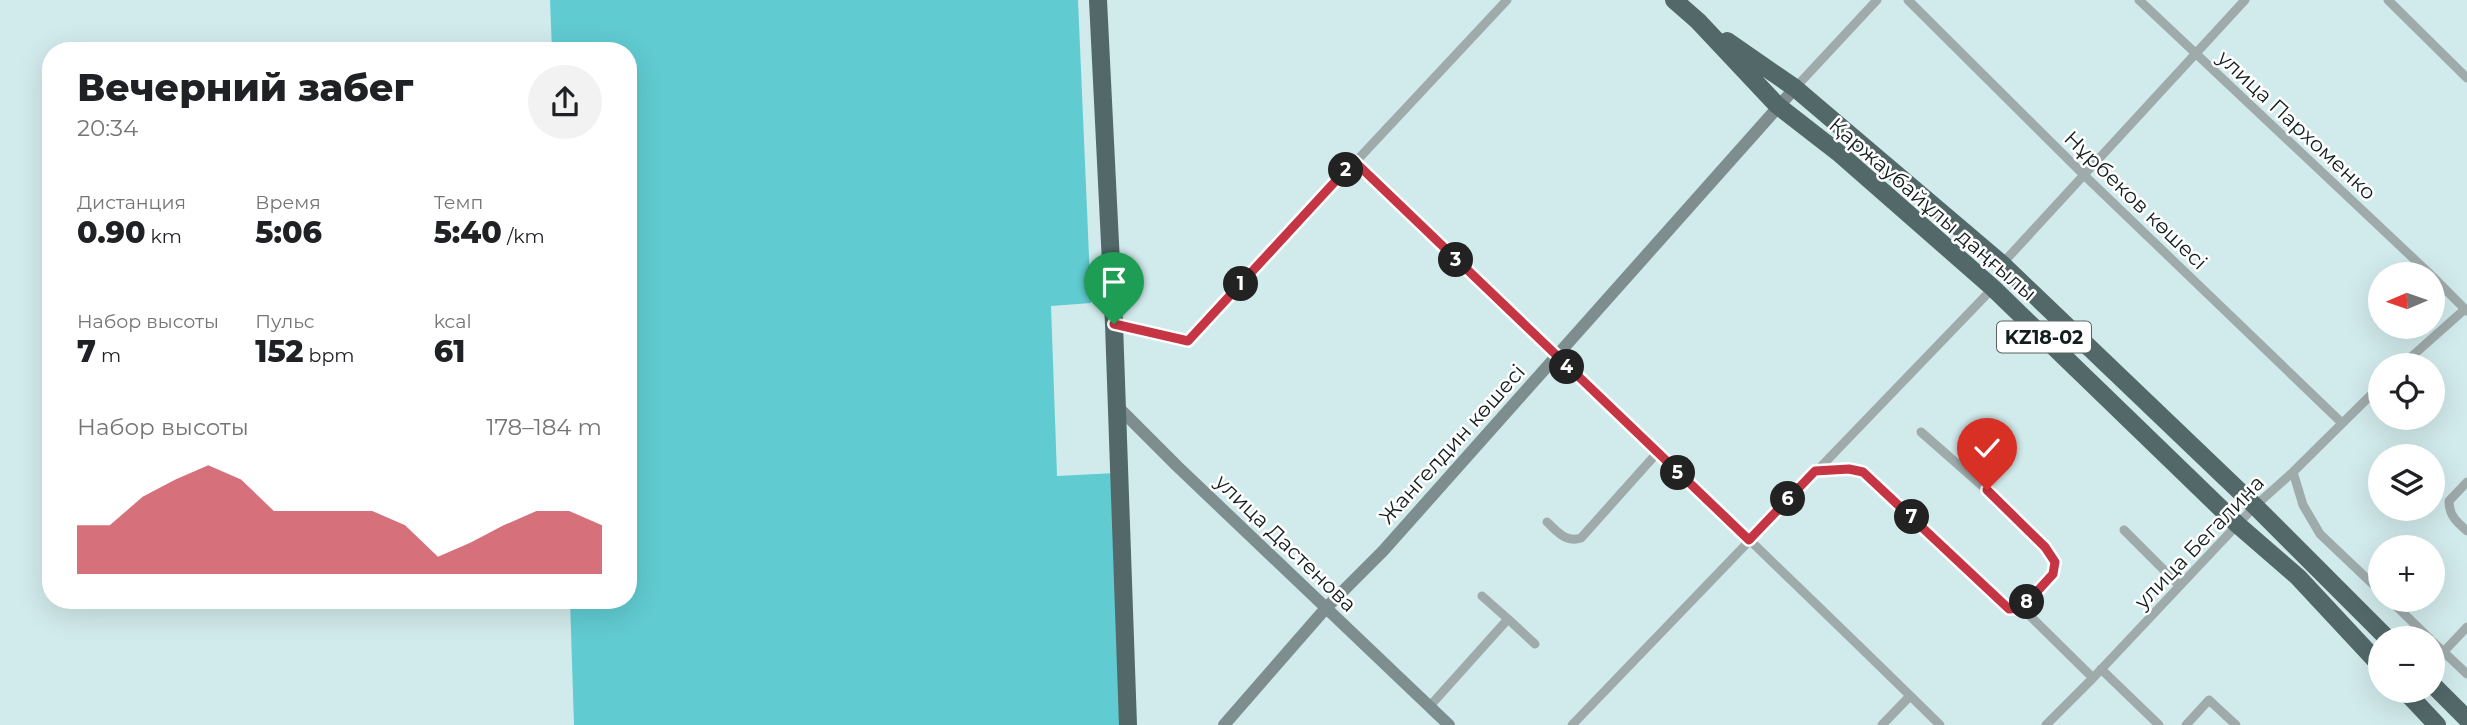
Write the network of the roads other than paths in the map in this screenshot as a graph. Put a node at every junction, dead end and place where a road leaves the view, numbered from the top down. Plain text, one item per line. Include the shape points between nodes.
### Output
1 (1098, 0) edge
2 (1507, 0) edge
3 (1674, 0) edge
4 (1877, 0) edge
5 (1908, 0) edge
6 (2139, 0) edge
7 (2245, 0) edge
8 (2388, 0) edge
9 (1698, 21) junction
10 (2194, 53) junction
11 (2467, 78) edge
12 (1795, 88) junction
13 (1777, 105) junction
14 (1354, 161) junction
15 (2084, 175) junction
16 (2417, 262) edge
17 (2003, 264) junction
18 (1993, 288) junction
19 (2445, 288) edge
20 (2467, 291) edge
21 (2458, 300) junction
22 (2466, 310) edge
23 (1114, 324) junction
24 (2416, 353) edge
25 (1556, 356) junction
26 (2368, 398) edge
27 (1117, 406) junction
28 (2342, 423) junction
29 (1921, 432) dead end
30 (1657, 453) junction
31 (1815, 471) junction
32 (2293, 472) junction
33 (2467, 482) edge
34 (2255, 506) junction
35 (1547, 522) dead end
36 (2238, 525) junction
37 (2124, 530) dead end
38 (2467, 531) edge
39 (1749, 540) junction
40 (2368, 580) edge
41 (2179, 585) junction
42 (1482, 596) dead end
43 (1326, 608) junction
44 (2022, 608) junction
45 (2402, 612) edge
46 (1508, 619) junction
47 (2375, 626) edge
48 (2416, 626) edge
49 (2467, 627) edge
50 (1535, 644) dead end
51 (2368, 651) edge
52 (2445, 651) edge
53 (2445, 653) edge
54 (2101, 669) junction
55 (2467, 674) edge
56 (2094, 678) junction
57 (1910, 696) junction
58 (2445, 697) edge
59 (2416, 703) edge
60 (1429, 707) junction
61 (2467, 719) edge
62 (1128, 725) edge
63 (1224, 725) edge
64 (1449, 725) edge
65 (1573, 725) edge
66 (1882, 725) edge
67 (1940, 725) edge
68 (2046, 725) edge
69 (2159, 725) edge
70 (2186, 725) edge
71 (2236, 725) edge
72 (2437, 725) edge

1 - 23 highway
2 - 14 street
3 - 9 highway, Қаржаубайұлы даңғылы / KZ18-02
4 - 12 street, Жангелдин көшесі
5 - 15 street, Нұрбеков көшесі
6 - 10 street, улица Пархоменко
7 - 10 street
8 - 11 street
9 - 12 highway, Қаржаубайұлы даңғылы / KZ18-02
9 - 13 highway, Қаржаубайұлы даңғылы / KZ18-02
10 - 15 street
10 - 16 street, улица Пархоменко
12 - 13 street, Жангелдин көшесі
12 - 17 highway, Қаржаубайұлы даңғылы / KZ18-02
13 - 18 highway, Қаржаубайұлы даңғылы / KZ18-02
13 - 25 street, Жангелдин көшесі
14 - 23 street via 1188,341
14 - 25 street
15 - 17 street
15 - 28 street, Нұрбеков көшесі
17 - 34 highway, Қаржаубайұлы даңғылы / KZ18-02
18 - 31 street
18 - 36 highway, Қаржаубайұлы даңғылы / KZ18-02
19 - 21 street, улица Пархоменко
20 - 21 street
21 - 22 street, улица Пархоменко
22 - 24 street
23 - 27 highway
25 - 30 street
25 - 43 street, Жангелдин көшесі via 1383,551
26 - 28 street, улица Бегалина
27 - 43 street, улица Дастенова
27 - 62 highway
28 - 32 street, улица Бегалина
29 - 44 street via 2050,553 2055,562 2053,574
30 - 35 street via 1581,538 1564,537
30 - 39 street
31 - 39 street
31 - 44 street via 1863,472 2009,609
32 - 34 street, улица Бегалина
32 - 40 street via 2303,505 2320,534
33 - 38 street via 2449,501 2449,511
34 - 36 street, улица Бегалина
34 - 47 highway, Қаржаубайұлы даңғылы / KZ18-02
36 - 41 street, улица Бегалина
36 - 51 highway, Қаржаубайұлы даңғылы / KZ18-02 via 2298,577
37 - 41 street
39 - 57 street
39 - 65 street
41 - 54 street, улица Бегалина
42 - 46 street
43 - 60 street, улица Дастенова
43 - 63 street, Жангелдин көшесі
44 - 56 street
45 - 48 street
46 - 50 street
46 - 60 street
49 - 52 street
53 - 55 street
54 - 56 street, улица Бегалина
54 - 69 street
56 - 68 street, улица Бегалина
57 - 66 street
57 - 67 street
58 - 61 highway
59 - 72 highway
60 - 64 street, улица Дастенова
70 - 71 street via 2209,700

